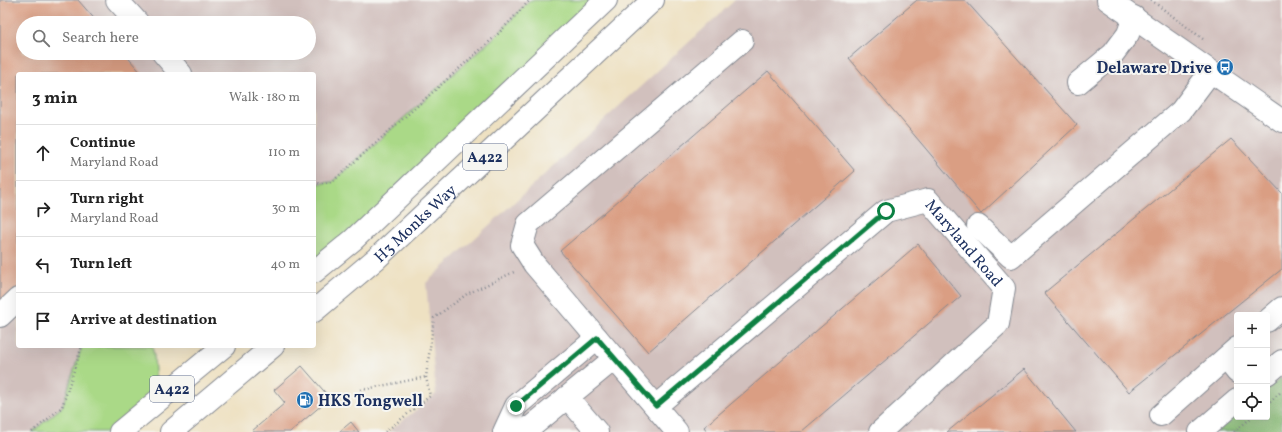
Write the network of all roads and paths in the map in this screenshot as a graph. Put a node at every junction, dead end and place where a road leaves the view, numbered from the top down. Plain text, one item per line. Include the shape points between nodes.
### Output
1 (117, 0) edge
2 (530, 0) edge
3 (606, 0) edge
4 (653, 0) edge
5 (1111, 1) edge
6 (132, 16) edge
7 (1134, 17) junction
8 (742, 41) dead end
9 (169, 60) edge
10 (179, 72) edge
11 (1211, 72) junction
12 (1078, 83) dead end
13 (1282, 121) edge
14 (316, 184) edge
15 (978, 226) dead end
16 (534, 264) junction
17 (316, 270) edge
18 (16, 302) edge
19 (1282, 308) edge
20 (316, 310) edge
21 (0, 316) edge
22 (1270, 318) edge
23 (597, 338) junction
24 (81, 348) edge
25 (222, 348) edge
26 (271, 348) edge
27 (615, 358) junction
28 (1233, 359) edge
29 (1282, 361) edge
30 (1270, 371) edge
31 (426, 376) junction
32 (361, 390) dead end
33 (1282, 391) edge
34 (567, 397) junction
35 (1270, 401) edge
36 (1234, 403) edge
37 (656, 406) junction
38 (1161, 415) dead end
39 (1248, 420) edge
40 (32, 432) edge
41 (120, 432) edge
42 (171, 432) edge
43 (385, 432) edge
44 (505, 432) edge
45 (597, 432) edge
46 (677, 432) edge
47 (880, 432) edge
48 (1200, 432) edge
49 (1234, 432) edge

1 - 6 street
2 - 14 path via 498,34 332,182
3 - 17 street, H3 Monks Way / A422 via 352,240
4 - 20 street, H3 Monks Way / A422 via 377,258
5 - 7 street
7 - 11 street
7 - 12 street via 1128,34 1113,54
8 - 16 street via 528,224 522,245
9 - 10 street
11 - 13 street
11 - 15 street via 1181,111 1011,257
16 - 23 street
16 - 31 path via 466,294 434,318
18 - 21 street
19 - 22 street
23 - 27 street
23 - 44 street via 516,406
24 - 40 path via 62,407
25 - 41 street, A422
26 - 42 street, A422
27 - 34 street
27 - 37 street
28 - 38 street
29 - 30 street
31 - 32 path
31 - 43 path via 430,396
33 - 35 path
34 - 44 street via 531,427
34 - 45 street
36 - 48 street
37 - 46 street
37 - 47 street, Maryland Road via 886,211 928,200 1004,288 998,324
39 - 49 path

